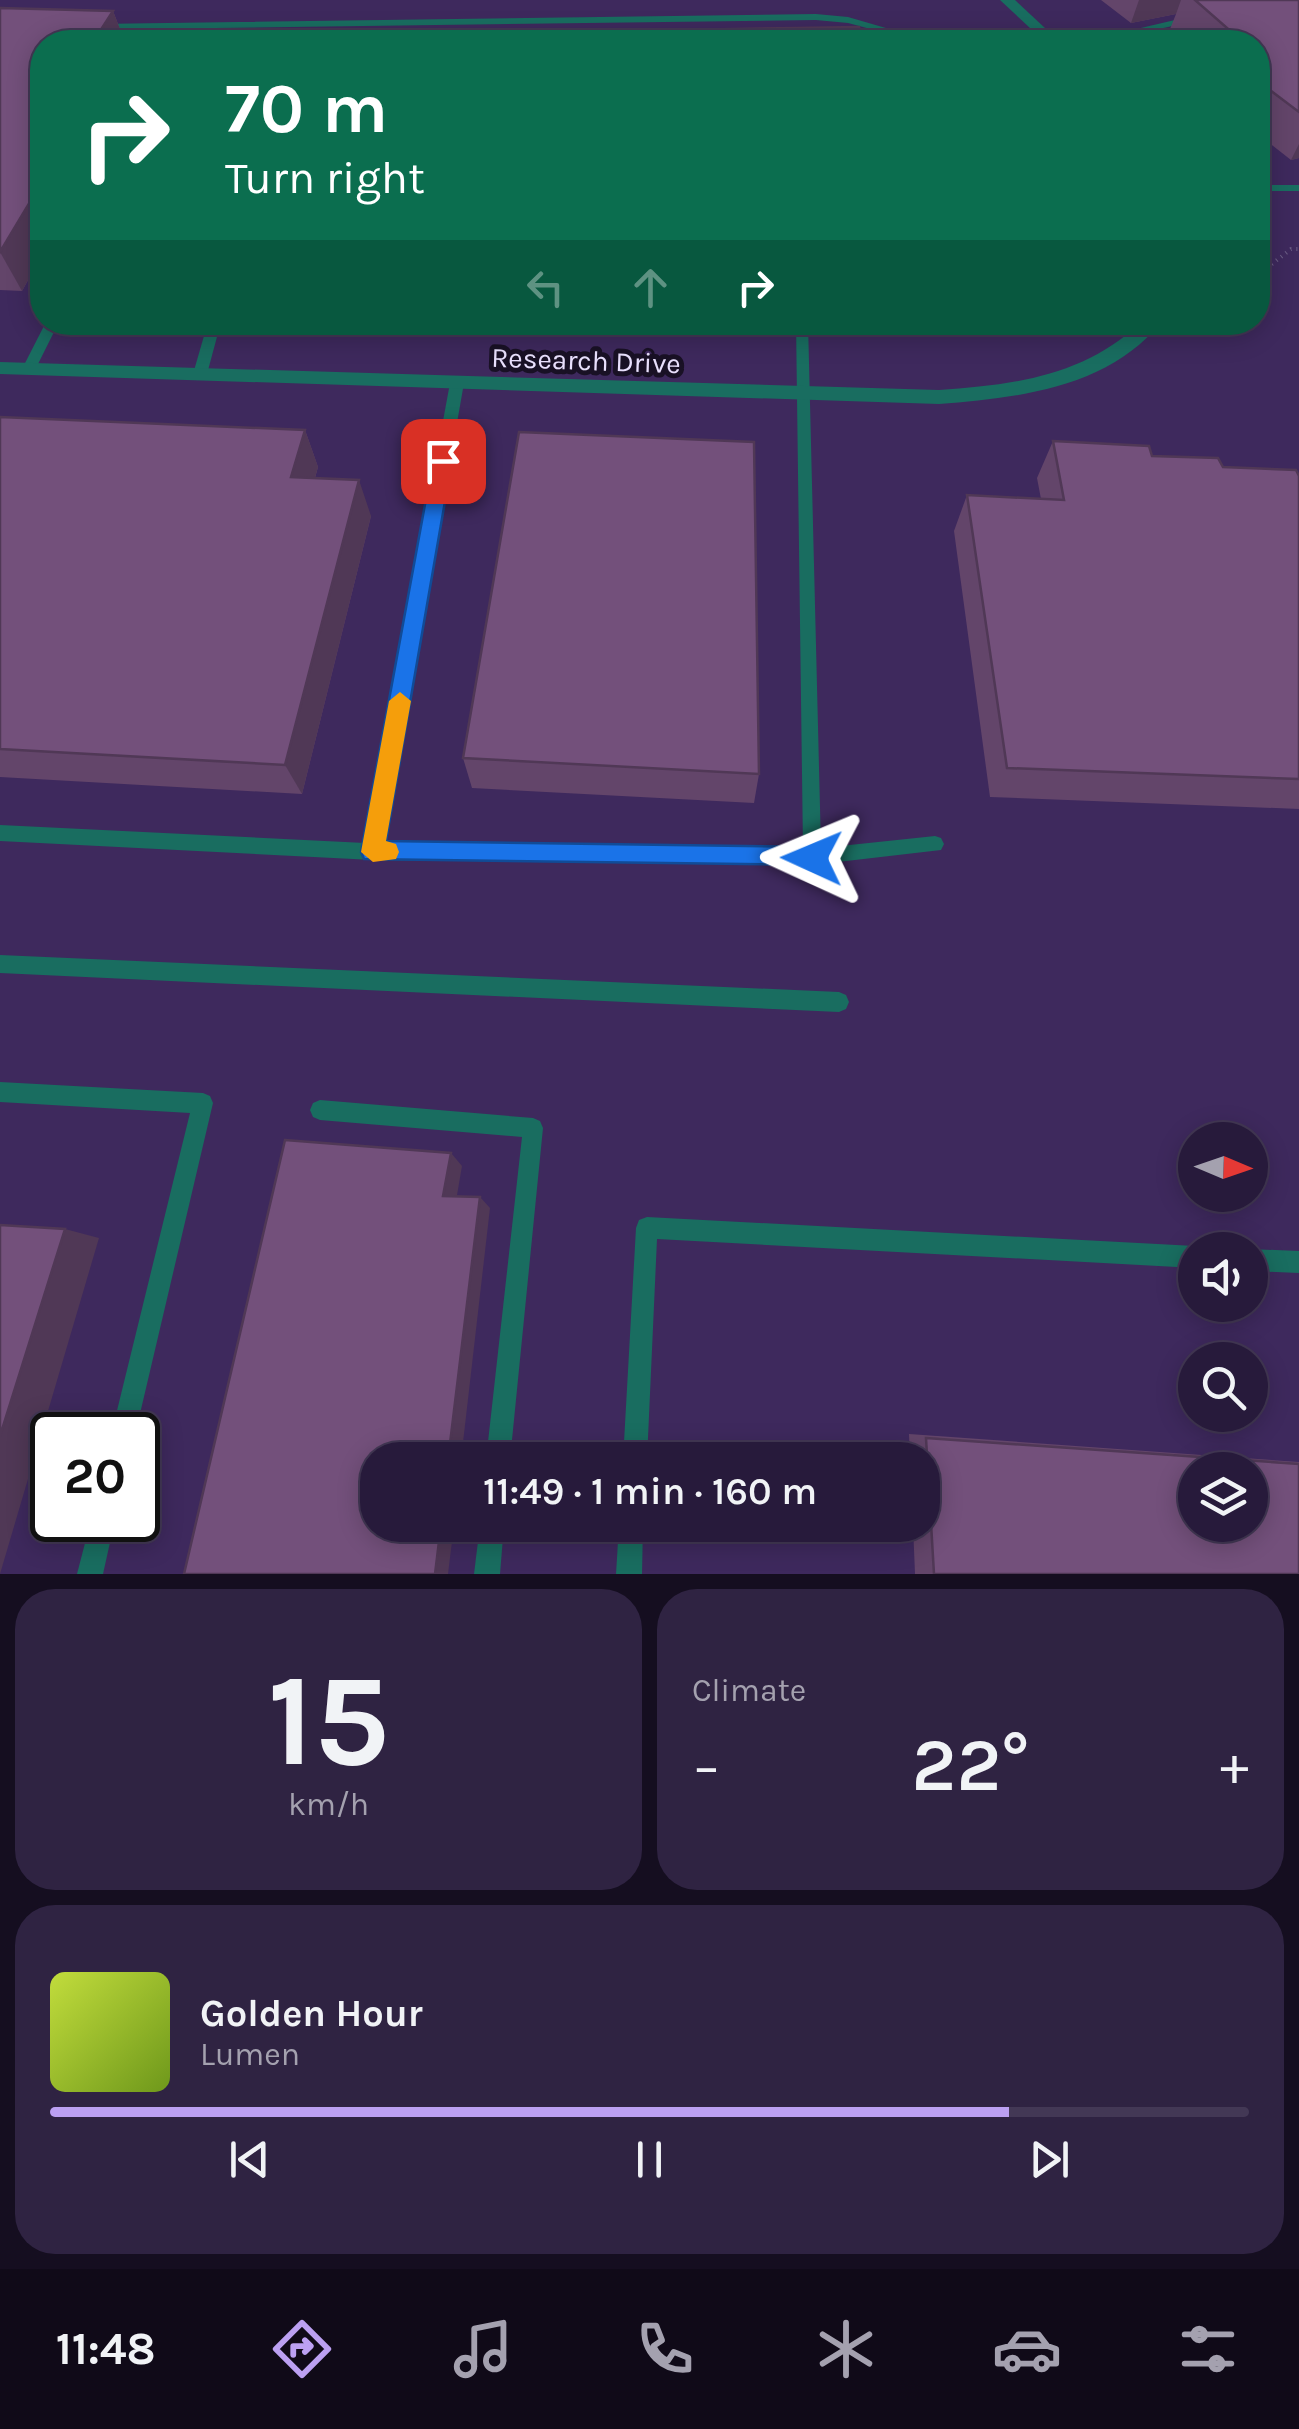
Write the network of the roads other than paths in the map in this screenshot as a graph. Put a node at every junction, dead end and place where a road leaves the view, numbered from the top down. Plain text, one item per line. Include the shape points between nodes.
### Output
1 (1008, 0) edge
2 (1199, 17) edge
3 (292, 22) junction
4 (211, 24) junction
5 (88, 27) edge
6 (1040, 29) joint
7 (208, 30) edge
8 (290, 30) edge
9 (885, 30) edge
10 (1034, 30) edge
11 (1140, 30) edge
12 (1270, 188) edge
13 (1299, 188) edge
14 (46, 335) edge
15 (210, 335) edge
16 (802, 335) edge
17 (1138, 335) edge
18 (0, 368) edge
19 (28, 368) junction
20 (200, 374) junction
21 (457, 383) junction
22 (804, 395) junction
23 (0, 833) edge
24 (935, 844) dead end
25 (373, 852) junction
26 (812, 858) junction
27 (0, 964) edge
28 (839, 1002) dead end
29 (0, 1092) edge
30 (320, 1110) dead end
31 (1178, 1256) edge
32 (1268, 1261) edge
33 (1299, 1262) edge
34 (129, 1412) edge
35 (500, 1442) edge
36 (636, 1442) edge
37 (98, 1542) edge
38 (490, 1542) edge
39 (630, 1542) edge
40 (90, 1574) edge
41 (487, 1574) edge
42 (628, 1574) edge

1 - 6 street
2 - 11 lane
3 - 4 lane
3 - 8 lane
3 - 9 lane via 816,17
4 - 5 lane
4 - 7 lane
6 - 10 lane
12 - 13 lane
14 - 19 lane
15 - 20 lane
16 - 22 lane
17 - 22 street, Research Drive via 1097,364 1015,390 939,397
18 - 19 street, Research Drive
19 - 20 street, Research Drive
20 - 21 street, Research Drive
21 - 22 street, Research Drive
21 - 25 lane
22 - 26 lane
23 - 25 lane
24 - 26 lane
25 - 26 lane
27 - 28 lane
29 - 34 lane via 203,1103
30 - 35 lane via 532,1128
31 - 36 lane via 647,1228
32 - 33 lane
37 - 40 lane
38 - 41 lane
39 - 42 lane

